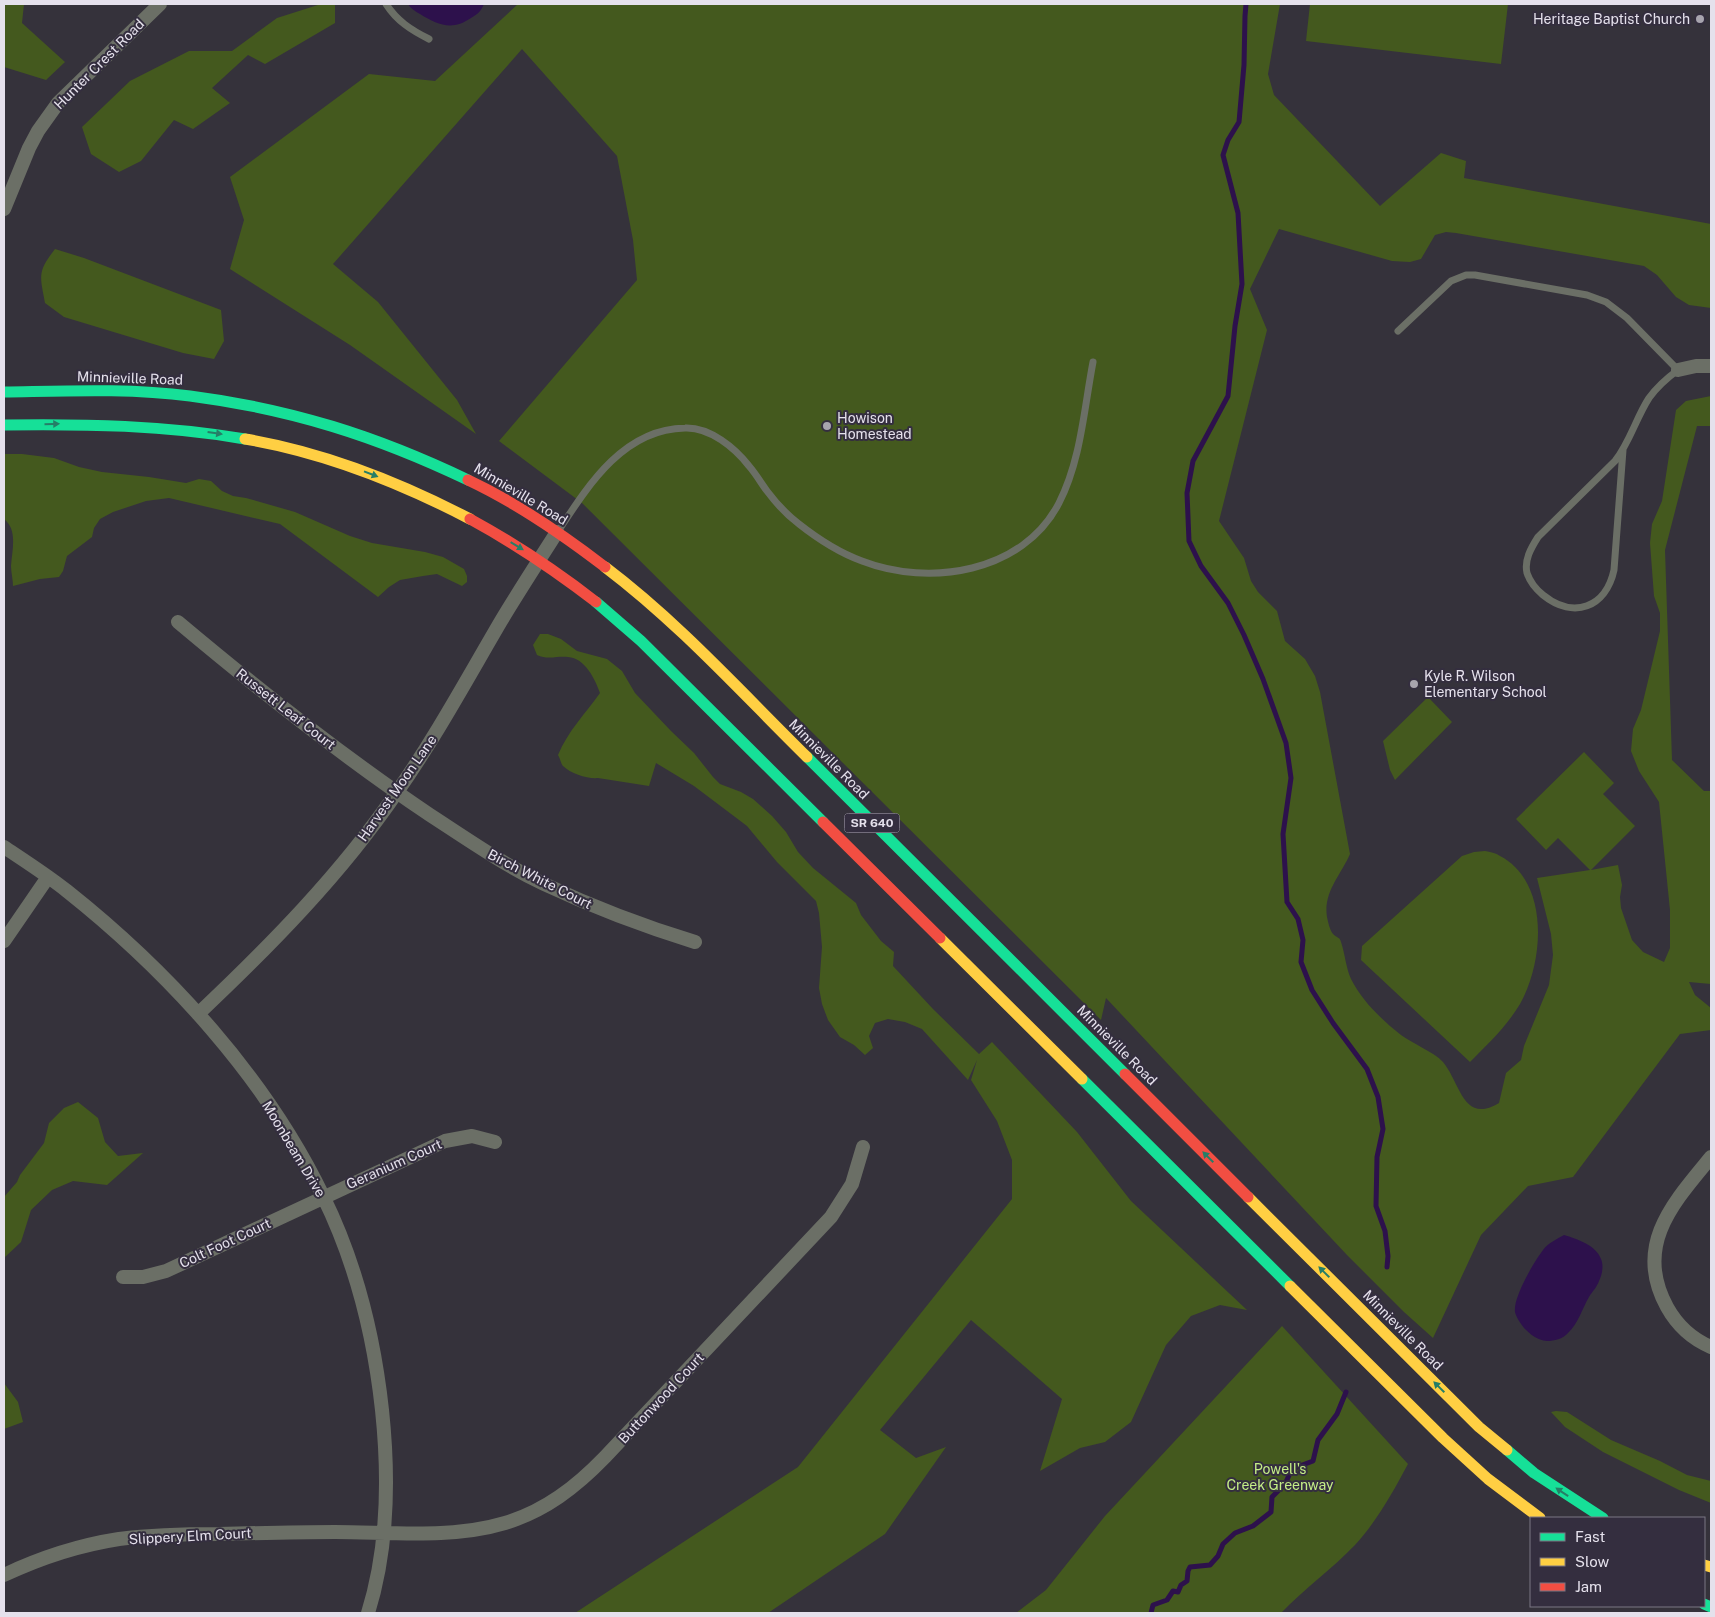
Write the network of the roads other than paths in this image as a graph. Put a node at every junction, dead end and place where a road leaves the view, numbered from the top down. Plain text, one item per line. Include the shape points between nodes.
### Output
1 (160, 4) edge
2 (386, 4) edge
3 (429, 39) dead end
4 (4, 209) edge
5 (1398, 330) dead end
6 (1093, 362) dead end
7 (1711, 366) edge
8 (1678, 370) junction
9 (4, 392) edge
10 (4, 425) edge
11 (1623, 450) junction
12 (557, 532) junction
13 (539, 560) junction
14 (178, 622) dead end
15 (397, 793) junction
16 (4, 847) edge
17 (48, 877) junction
18 (4, 941) edge
19 (696, 942) dead end
20 (198, 1014) junction
21 (495, 1142) dead end
22 (863, 1147) dead end
23 (1711, 1157) edge
24 (324, 1196) junction
25 (122, 1277) dead end
26 (1711, 1347) edge
27 (1539, 1517) edge
28 (1601, 1517) edge
29 (383, 1533) junction
30 (4, 1575) edge
31 (368, 1613) edge

1 - 4 street, Hunter Crest Road via 58,103 28,148
2 - 3 lane via 409,29
5 - 8 lane via 1451,281 1476,274 1587,295 1606,302 1628,318
6 - 12 lane via 1075,460 1058,505 1029,540 1009,554 980,566 944,573 912,572 863,562 800,525 782,509 742,457 717,437 702,430 686,428 643,438 624,449 593,480
7 - 8 street
8 - 11 lane via 1650,398
9 - 12 main road, Minnieville Road / SR 640 via 168,394 301,417 391,445 448,470 508,501
10 -> 13 main road, SR 640 via 168,428 275,445 352,467 412,491 466,517
11 - 11 lane via 1530,549 1527,573 1531,582 1558,606 1569,609 1590,604 1611,581
12 - 13 street, Harvest Moon Lane
28 -> 12 main road, Minnieville Road / SR 640 via 1534,1473 1479,1426 683,634 624,580
13 - 15 street, Harvest Moon Lane
13 - 27 main road, SR 640 via 594,599 641,641 1443,1438 1488,1479
14 - 15 street, Russett Leaf Court via 307,727
15 - 19 street, Birch White Court via 480,848 542,883 595,907
15 - 20 street, Harvest Moon Lane via 304,908
16 - 17 street, Moonbeam Drive
17 - 18 street
17 - 20 street, Moonbeam Drive via 115,931
20 - 24 street, Moonbeam Drive via 242,1067 278,1118
21 - 24 street, Geranium Court via 472,1136 445,1141
22 - 29 street, Buttonwood Court via 852,1184 831,1217 576,1485 542,1508 504,1523 475,1530
23 - 26 street via 1668,1212 1655,1248 1656,1283 1670,1313 1695,1339
24 - 25 street, Colt Foot Court via 166,1271 143,1277
24 - 29 street, Moonbeam Drive via 358,1286 372,1343 384,1435 386,1485
29 - 30 street, Slippery Elm Court via 227,1533 119,1539 62,1552
29 - 31 street, Moonbeam Drive via 374,1595

